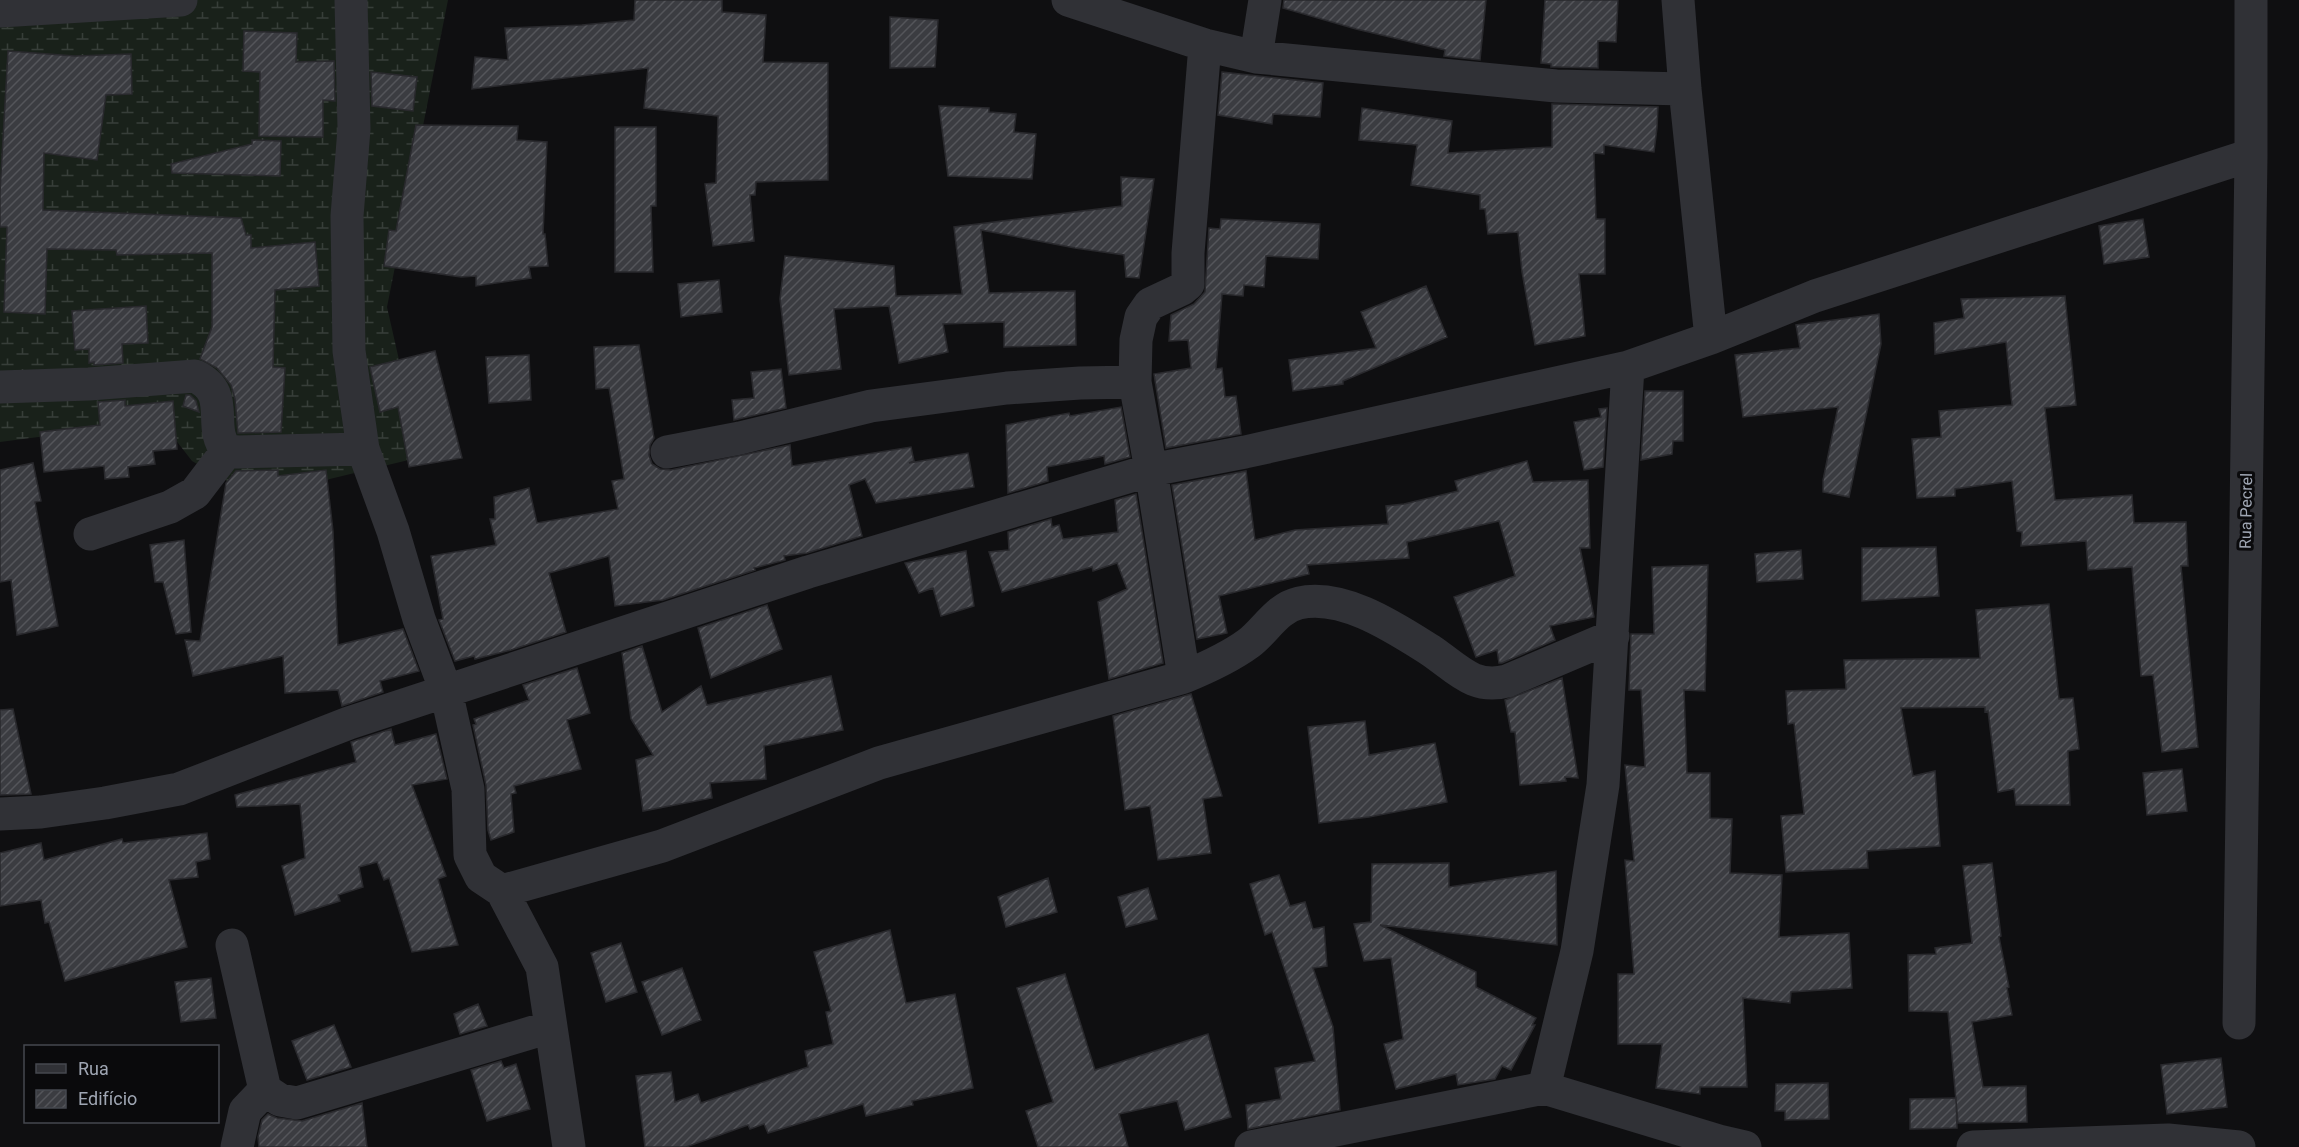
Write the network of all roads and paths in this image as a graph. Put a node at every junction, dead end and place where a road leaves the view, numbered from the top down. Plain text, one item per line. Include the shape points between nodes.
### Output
1 (181, 0) edge
2 (351, 0) edge
3 (1068, 0) edge
4 (1265, 0) edge
5 (1678, 0) edge
6 (2251, 0) edge
7 (0, 11) edge
8 (1205, 45) junction
9 (1256, 57) junction
10 (1685, 89) junction
11 (2251, 155) junction
12 (1711, 338) junction
13 (1628, 367) junction
14 (1135, 382) junction
15 (0, 387) edge
16 (363, 449) junction
17 (227, 451) junction
18 (667, 452) dead end
19 (1151, 470) junction
20 (90, 534) dead end
21 (1613, 636) junction
22 (1184, 676) junction
23 (446, 691) junction
24 (0, 814) edge
25 (501, 891) junction
26 (232, 945) dead end
27 (2239, 1023) dead end
28 (550, 1027) junction
29 (1544, 1088) junction
30 (266, 1090) junction
31 (237, 1147) edge
32 (569, 1147) edge
33 (1251, 1147) edge
34 (1745, 1147) edge
35 (1973, 1147) edge
36 (2239, 1147) edge

1 - 7 street
2 - 16 street via 354,129 347,216 349,351
3 - 8 street
4 - 9 street
5 - 10 street
6 - 11 street, Rua Pecrel
8 - 9 street
8 - 14 street via 1188,284 1150,304 1141,317
9 - 10 street via 1556,86
10 - 12 street
11 - 12 street via 1836,288
11 - 27 street, Rua Pecrel
12 - 13 street
13 - 19 street
13 - 21 street
14 - 18 street via 1007,388 871,406
14 - 19 street
15 - 17 street via 195,376 208,382 215,393 220,442
16 - 17 street
16 - 23 street
17 - 20 street via 195,493 170,507
19 - 22 street
19 - 23 street via 808,572
21 - 22 street via 1492,685 1464,676 1430,650 1346,606 1298,603 1278,614 1250,642
21 - 29 street via 1603,785 1576,951
22 - 25 street via 879,763 662,846
23 - 24 street via 349,723 179,789 62,809
23 - 25 street via 468,789 470,855 481,877
25 - 28 street via 542,967
26 - 30 street
28 - 30 street via 297,1103 280,1100
28 - 32 street
29 - 33 street
29 - 34 street
30 - 31 street via 245,1112
35 - 36 street via 2168,1140

